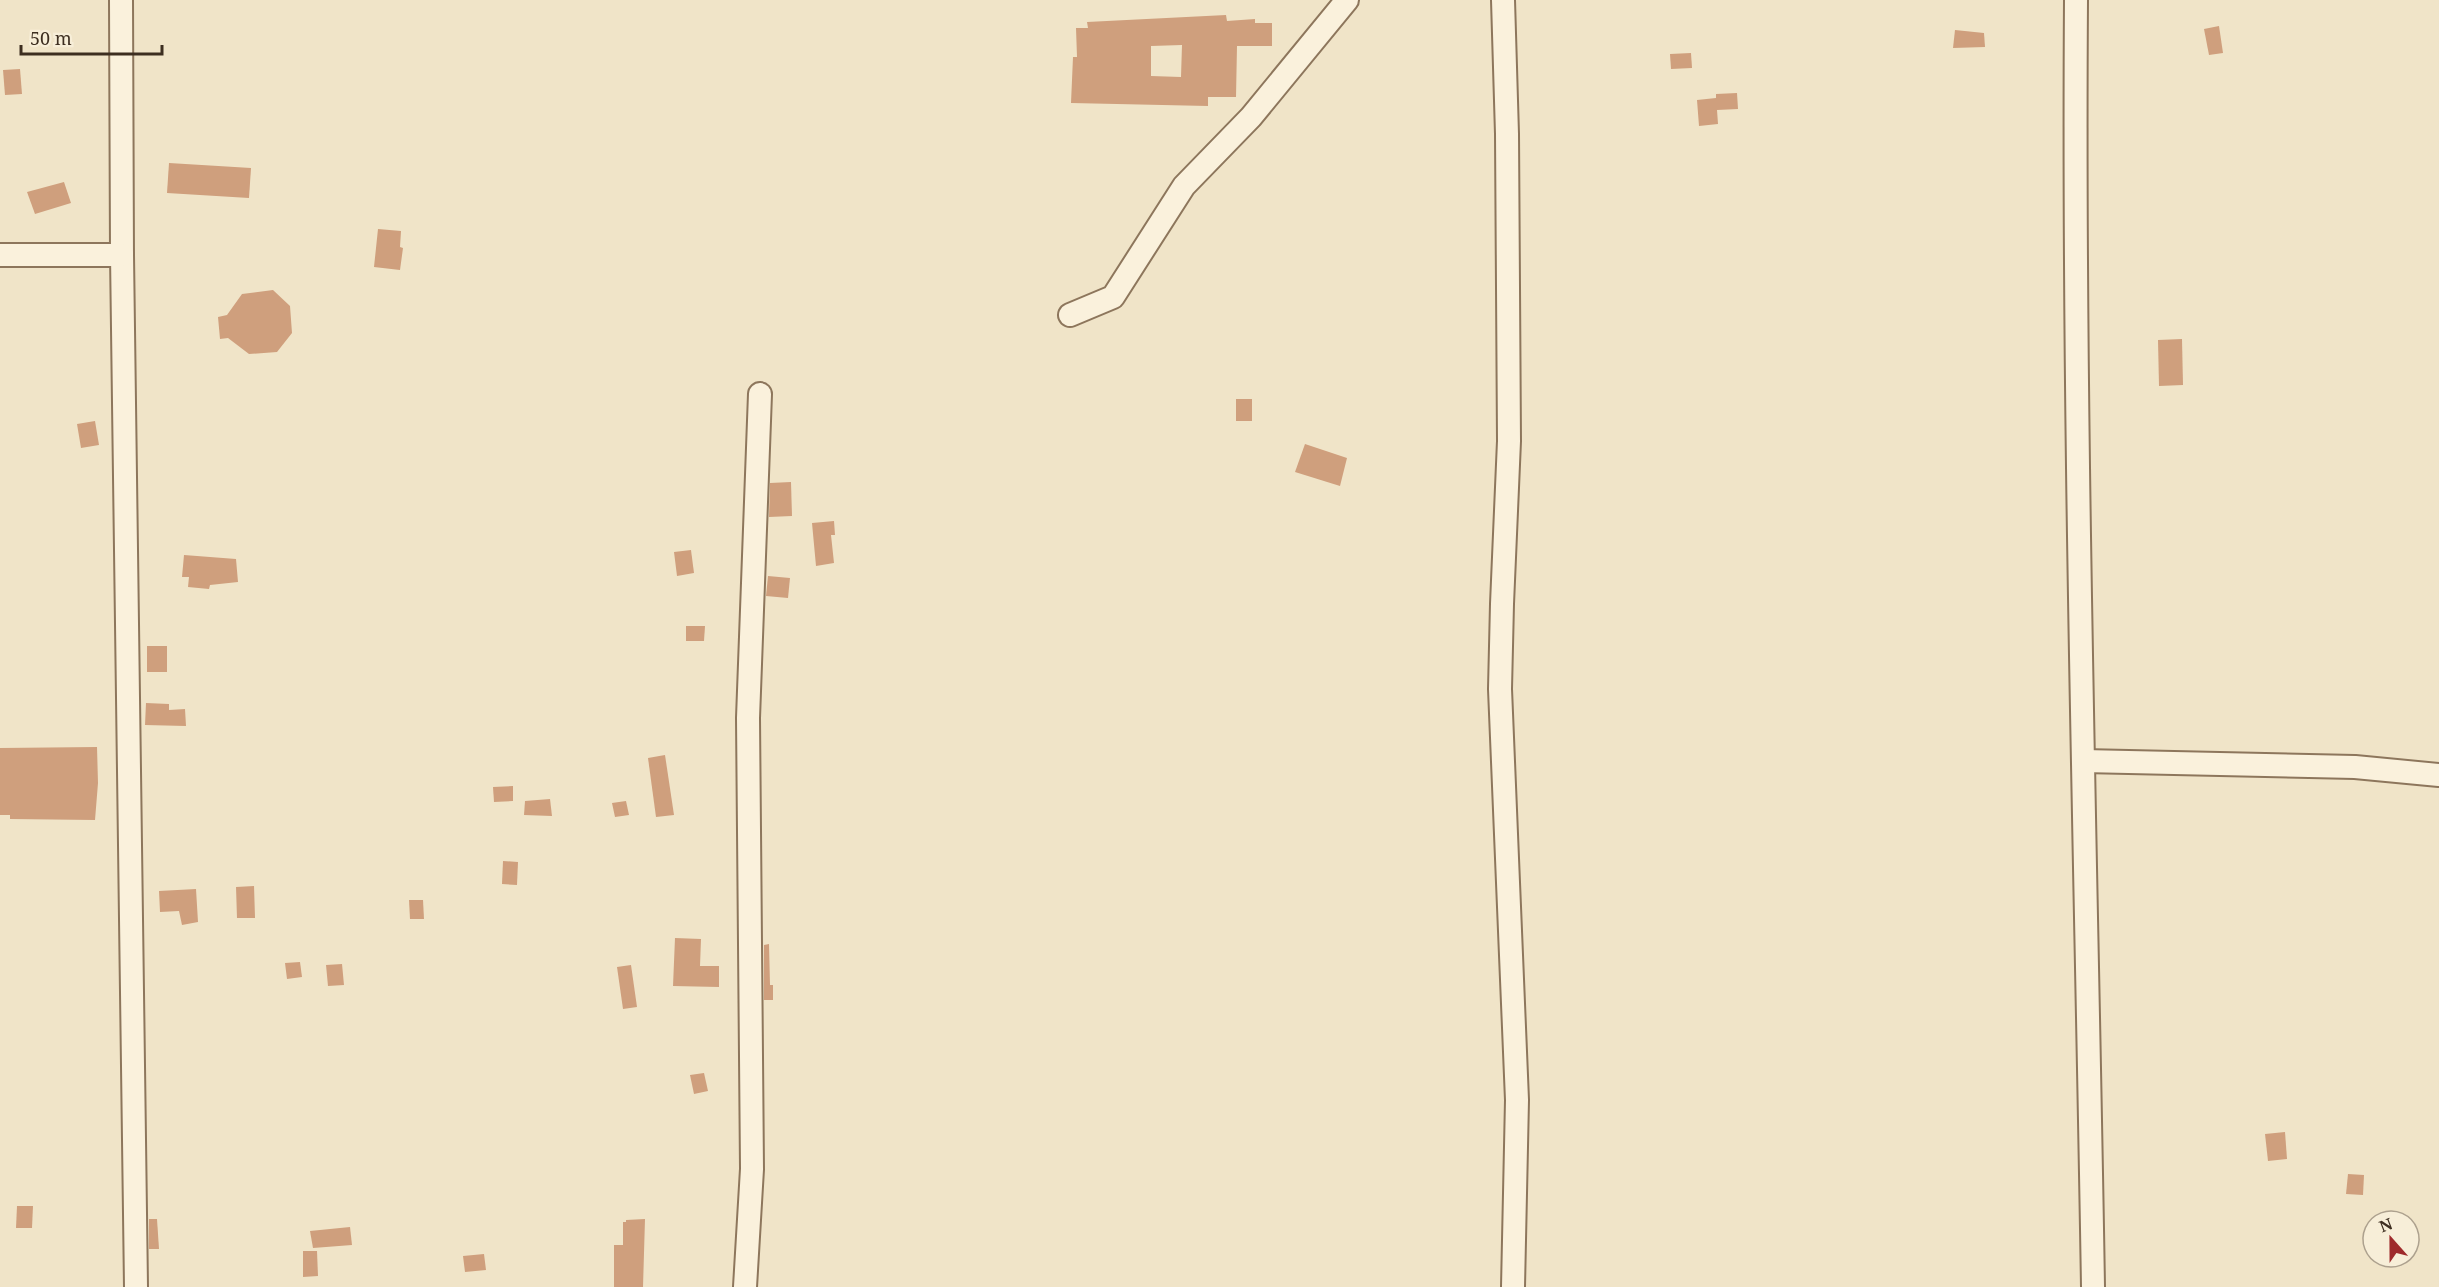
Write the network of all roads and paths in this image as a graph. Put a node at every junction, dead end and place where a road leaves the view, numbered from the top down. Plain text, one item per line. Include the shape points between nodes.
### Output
1 (121, 0) edge
2 (1347, 0) edge
3 (1503, 0) edge
4 (2076, 0) edge
5 (0, 255) edge
6 (122, 255) junction
7 (1070, 315) dead end
8 (760, 394) dead end
9 (2083, 761) junction
10 (2439, 775) edge
11 (136, 1287) edge
12 (745, 1287) edge
13 (1514, 1287) edge
14 (2093, 1287) edge

1 - 6 street
2 - 7 street via 1251,117 1184,186 1113,297
3 - 13 street via 1509,441 1500,689 1517,1100
4 - 9 street
5 - 6 street
6 - 11 street
8 - 12 street via 748,718 752,1169
9 - 10 street via 2355,767
9 - 14 street

